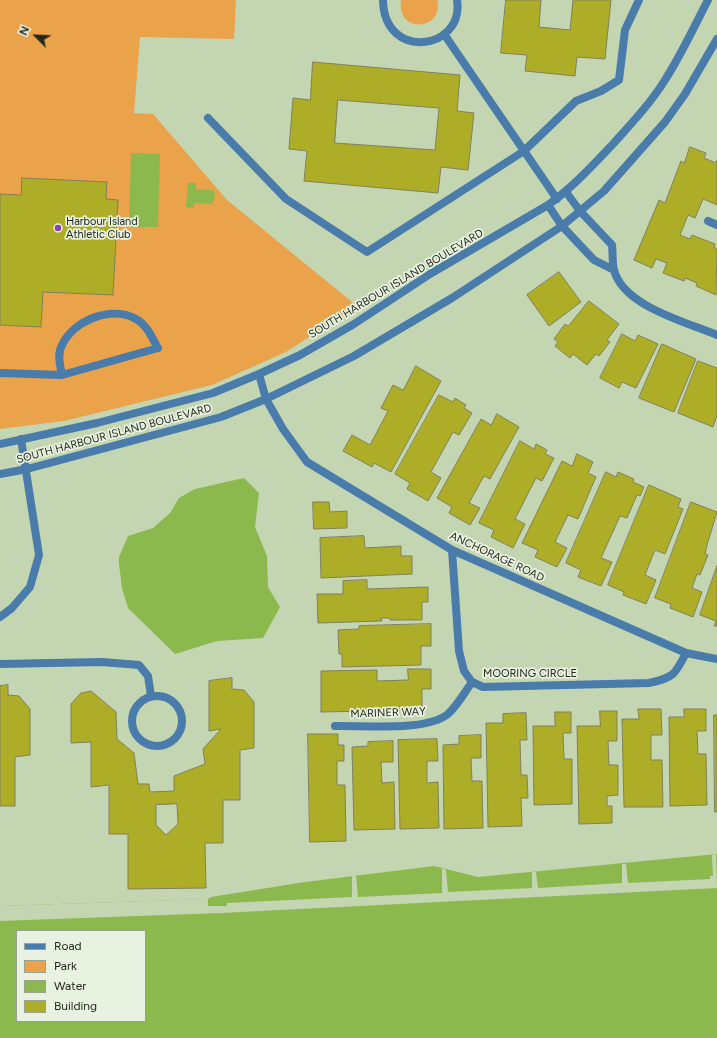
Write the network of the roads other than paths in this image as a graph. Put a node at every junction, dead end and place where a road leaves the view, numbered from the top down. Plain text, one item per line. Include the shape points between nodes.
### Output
1 (384, 0) edge
2 (457, 0) edge
3 (639, 0) edge
4 (708, 0) edge
5 (444, 34) junction
6 (717, 39) edge
7 (208, 118) dead end
8 (524, 151) junction
9 (566, 192) junction
10 (557, 199) junction
11 (548, 205) junction
12 (580, 211) junction
13 (708, 221) dead end
14 (717, 225) edge
15 (562, 226) junction
16 (614, 270) junction
17 (717, 335) edge
18 (0, 373) edge
19 (259, 374) junction
20 (62, 375) junction
21 (266, 398) junction
22 (21, 440) junction
23 (0, 444) edge
24 (27, 469) junction
25 (0, 474) edge
26 (452, 550) junction
27 (0, 617) edge
28 (686, 653) junction
29 (717, 659) edge
30 (0, 664) edge
31 (472, 682) junction
32 (151, 696) junction
33 (335, 726) dead end

1 - 5 street via 384,13 397,35 409,41 422,43
2 - 5 street via 457,14
3 - 8 street via 625,30 620,80 576,101
4 - 9 street, SOUTH HARBOUR ISLAND BOULEVARD via 652,99
5 - 8 street
6 - 12 street, SOUTH HARBOUR ISLAND BOULEVARD via 666,122 624,170
7 - 8 street via 286,199 367,252
8 - 10 street
9 - 10 street, SOUTH HARBOUR ISLAND BOULEVARD
9 - 12 street
10 - 11 street, SOUTH HARBOUR ISLAND BOULEVARD
11 - 15 street
11 - 19 street, SOUTH HARBOUR ISLAND BOULEVARD via 430,274 354,324 300,355
12 - 15 street, SOUTH HARBOUR ISLAND BOULEVARD
12 - 16 street via 612,245
13 - 14 street
15 - 16 street via 594,260
15 - 21 street, SOUTH HARBOUR ISLAND BOULEVARD via 452,298 361,352
16 - 17 street via 628,292 639,301
18 - 20 street
19 - 21 street, ANCHORAGE ROAD
19 - 22 street, SOUTH HARBOUR ISLAND BOULEVARD via 213,393
20 - 20 street via 77,371 158,348 146,327 137,320 125,314 110,314 82,322 69,334 62,345 59,358
21 - 24 street, SOUTH HARBOUR ISLAND BOULEVARD via 221,417
21 - 26 street, ANCHORAGE ROAD via 283,429 307,462
22 - 23 street, SOUTH HARBOUR ISLAND BOULEVARD
22 - 24 street
24 - 25 street, SOUTH HARBOUR ISLAND BOULEVARD
24 - 27 street via 39,555 30,587 12,608
26 - 28 street, ANCHORAGE ROAD
26 - 31 street, MOORING CIRCLE via 460,651 464,671
28 - 29 street, ANCHORAGE ROAD
28 - 31 street, MOORING CIRCLE via 678,669 667,679 649,683 483,687
30 - 32 street via 139,664 148,676
31 - 33 street, MARINER WAY via 448,714 430,723
32 - 32 street via 137,706 132,722 134,730 146,743 162,745 180,731 181,715 179,708 167,698

